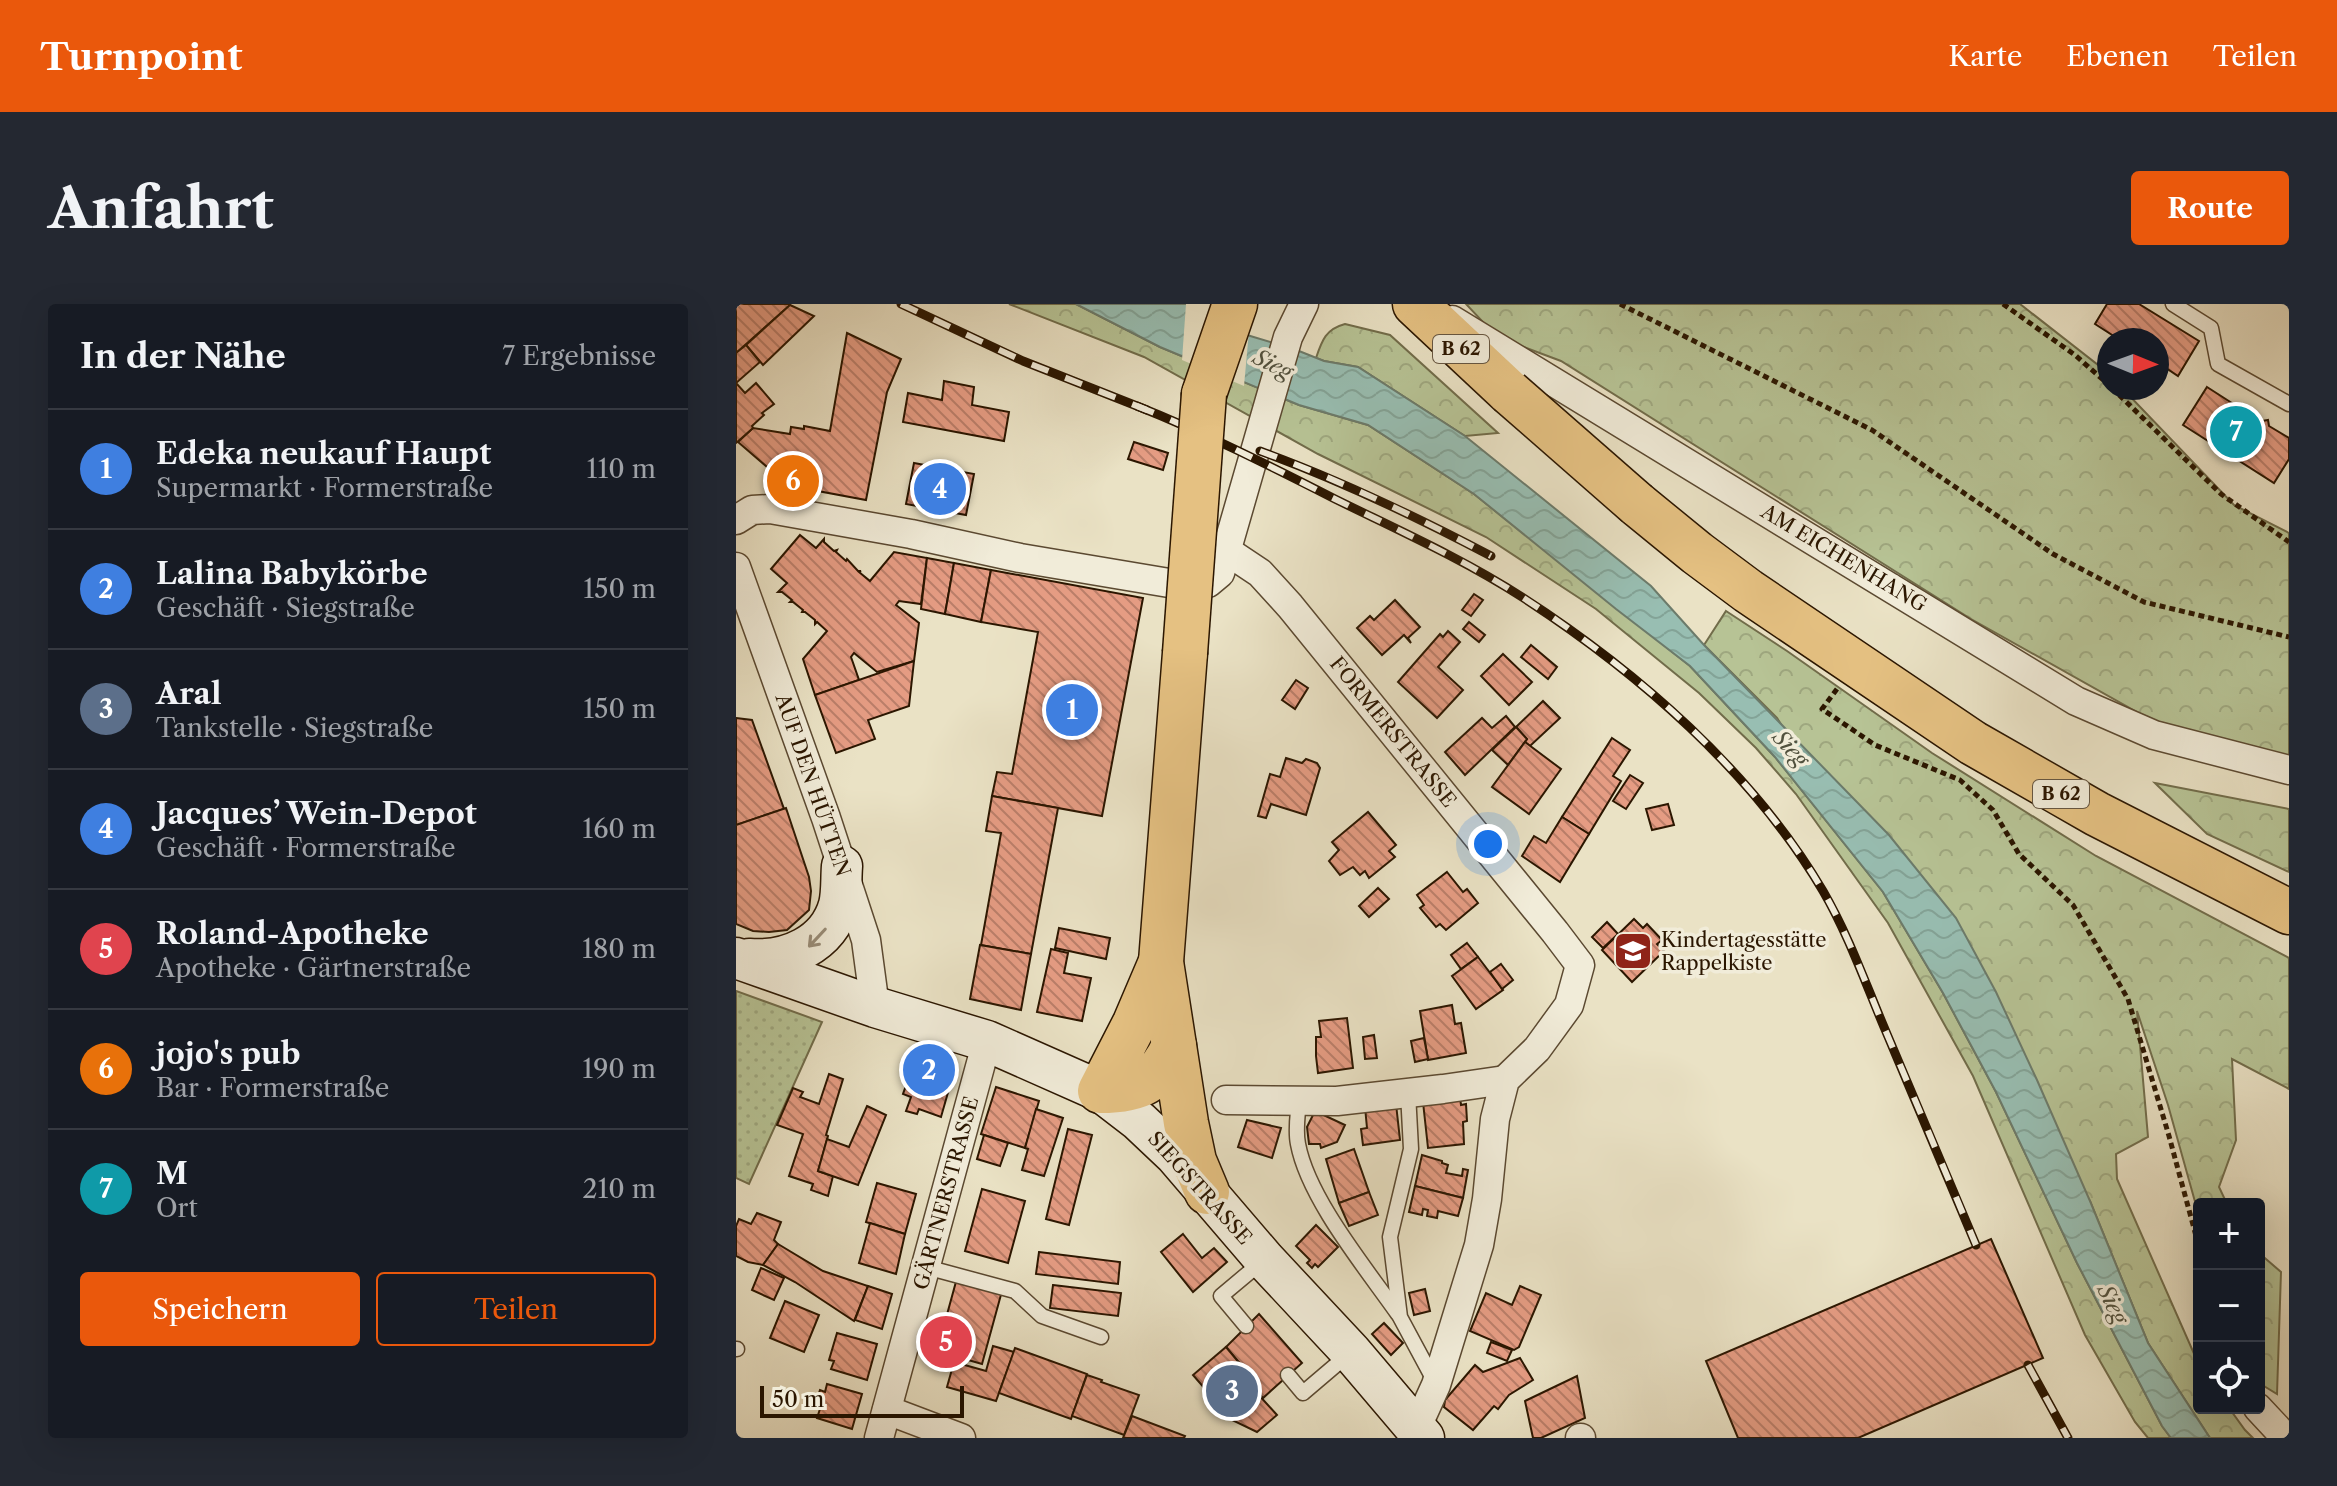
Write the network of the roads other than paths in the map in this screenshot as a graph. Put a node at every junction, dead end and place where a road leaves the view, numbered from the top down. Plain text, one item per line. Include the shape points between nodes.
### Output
1 (1205, 304) edge
2 (1235, 304) edge
3 (1304, 304) edge
4 (1416, 304) edge
5 (2173, 304) edge
6 (1204, 394) junction
7 (2289, 404) edge
8 (736, 520) edge
9 (1227, 551) junction
10 (736, 567) edge
11 (2289, 770) edge
12 (842, 866) junction
13 (2289, 912) edge
14 (737, 959) edge
15 (1161, 962) junction
16 (875, 1007) junction
17 (987, 1041) junction
18 (1174, 1046) junction
19 (1505, 1080) junction
20 (1100, 1091) junction
21 (1408, 1093) junction
22 (1226, 1100) dead end
23 (1299, 1100) junction
24 (1207, 1192) junction
25 (1265, 1260) junction
26 (926, 1267) junction
27 (1400, 1317) junction
28 (1246, 1326) dead end
29 (1101, 1337) dead end
30 (1351, 1352) junction
31 (1288, 1375) dead end
32 (1436, 1385) junction
33 (887, 1410) junction
34 (2264, 1414) edge
35 (1420, 1433) edge
36 (879, 1438) edge
37 (961, 1438) edge
38 (2286, 1438) edge

1 - 6 main road
2 - 6 main road
3 - 9 street via 1288,337
4 - 11 street, AM EICHENHANG via 1517,358 2076,701 2154,735
4 - 13 main road, B 62, bridge via 1579,456 1748,591 1973,743 2097,814
5 - 7 lane via 2211,328 2218,364
6 - 15 main road, bridge
8 - 9 street via 752,510 770,509 968,556 1020,558 1187,586 1208,583 1220,573
9 - 19 street, FORMERSTRASSE via 1260,573 1290,606 1580,965 1569,1005 1537,1049
10 - 12 street, AUF DEN HÜTTEN
12 -> 14 street via 839,905 808,948 764,960
12 - 16 street, AUF DEN HÜTTEN via 866,940
14 - 16 street, SIEGSTRASSE
15 - 18 main road
15 - 20 main road
16 - 17 street, SIEGSTRASSE
17 - 20 street, SIEGSTRASSE
17 - 26 street, GÄRTNERSTRASSE
18 - 20 main road via 1152,1079 1125,1091
18 - 24 main road via 1194,1161
19 - 21 street
19 - 32 street via 1479,1245
20 - 24 street, SIEGSTRASSE via 1139,1121
21 - 23 street
21 - 27 lane via 1411,1149 1390,1237
22 - 23 street
23 - 27 lane via 1297,1139 1303,1166 1334,1223
24 - 25 street, SIEGSTRASSE
25 - 28 lane via 1221,1296
25 - 30 street, SIEGSTRASSE
26 - 29 lane via 1015,1291 1042,1316
26 - 33 street, GÄRTNERSTRASSE
27 - 32 lane
30 - 31 lane via 1303,1393
30 - 35 street, SIEGSTRASSE
32 - 35 street
33 - 36 street, GÄRTNERSTRASSE
33 - 37 street
34 - 38 street

